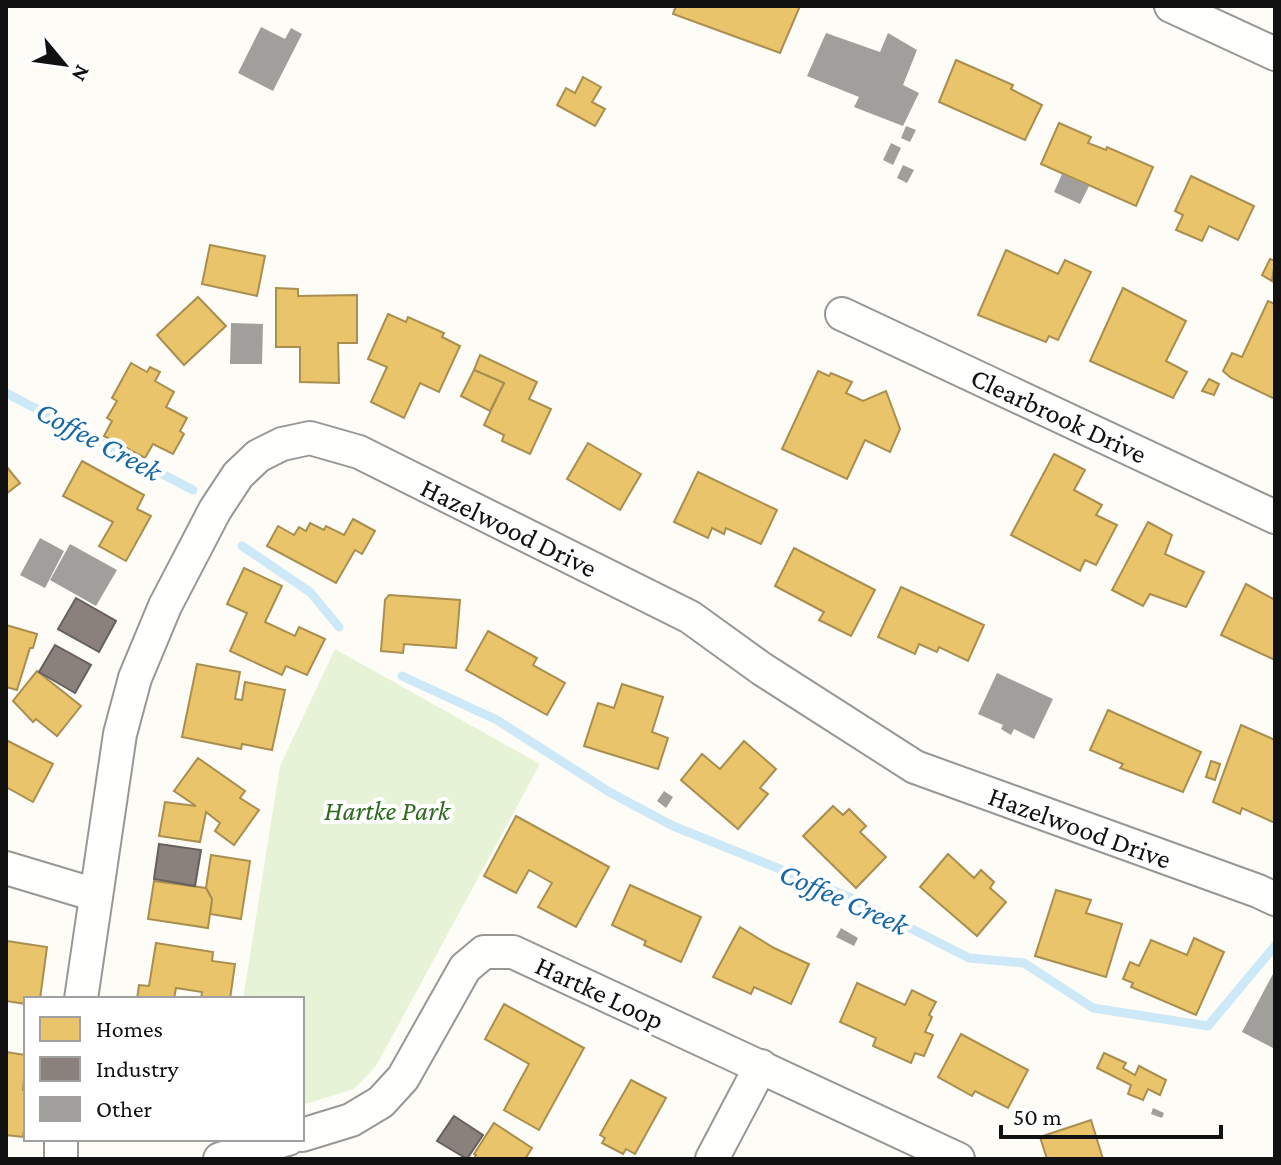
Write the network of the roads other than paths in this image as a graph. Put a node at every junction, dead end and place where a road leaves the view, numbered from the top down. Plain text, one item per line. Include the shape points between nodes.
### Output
1 (1171, 6) edge
2 (1275, 54) edge
3 (842, 314) dead end
4 (1275, 517) edge
5 (6, 868) edge
6 (96, 895) junction
7 (1275, 899) edge
8 (81, 997) edge
9 (761, 1066) junction
10 (304, 1134) edge
11 (281, 1141) edge
12 (220, 1159) edge
13 (712, 1159) edge
14 (958, 1159) edge

1 - 2 street
3 - 4 street, Clearbrook Drive
5 - 6 street
6 - 7 street, Hazelwood Drive via 120,734 135,678 165,606 238,475 258,456 310,438 359,452 690,617 915,767
6 - 8 street, Hazelwood Drive
9 - 10 street, Hartke Loop via 513,952 484,952 465,968 403,1078 381,1102 351,1120
9 - 13 street
9 - 14 street, Hartke Loop
11 - 12 street

